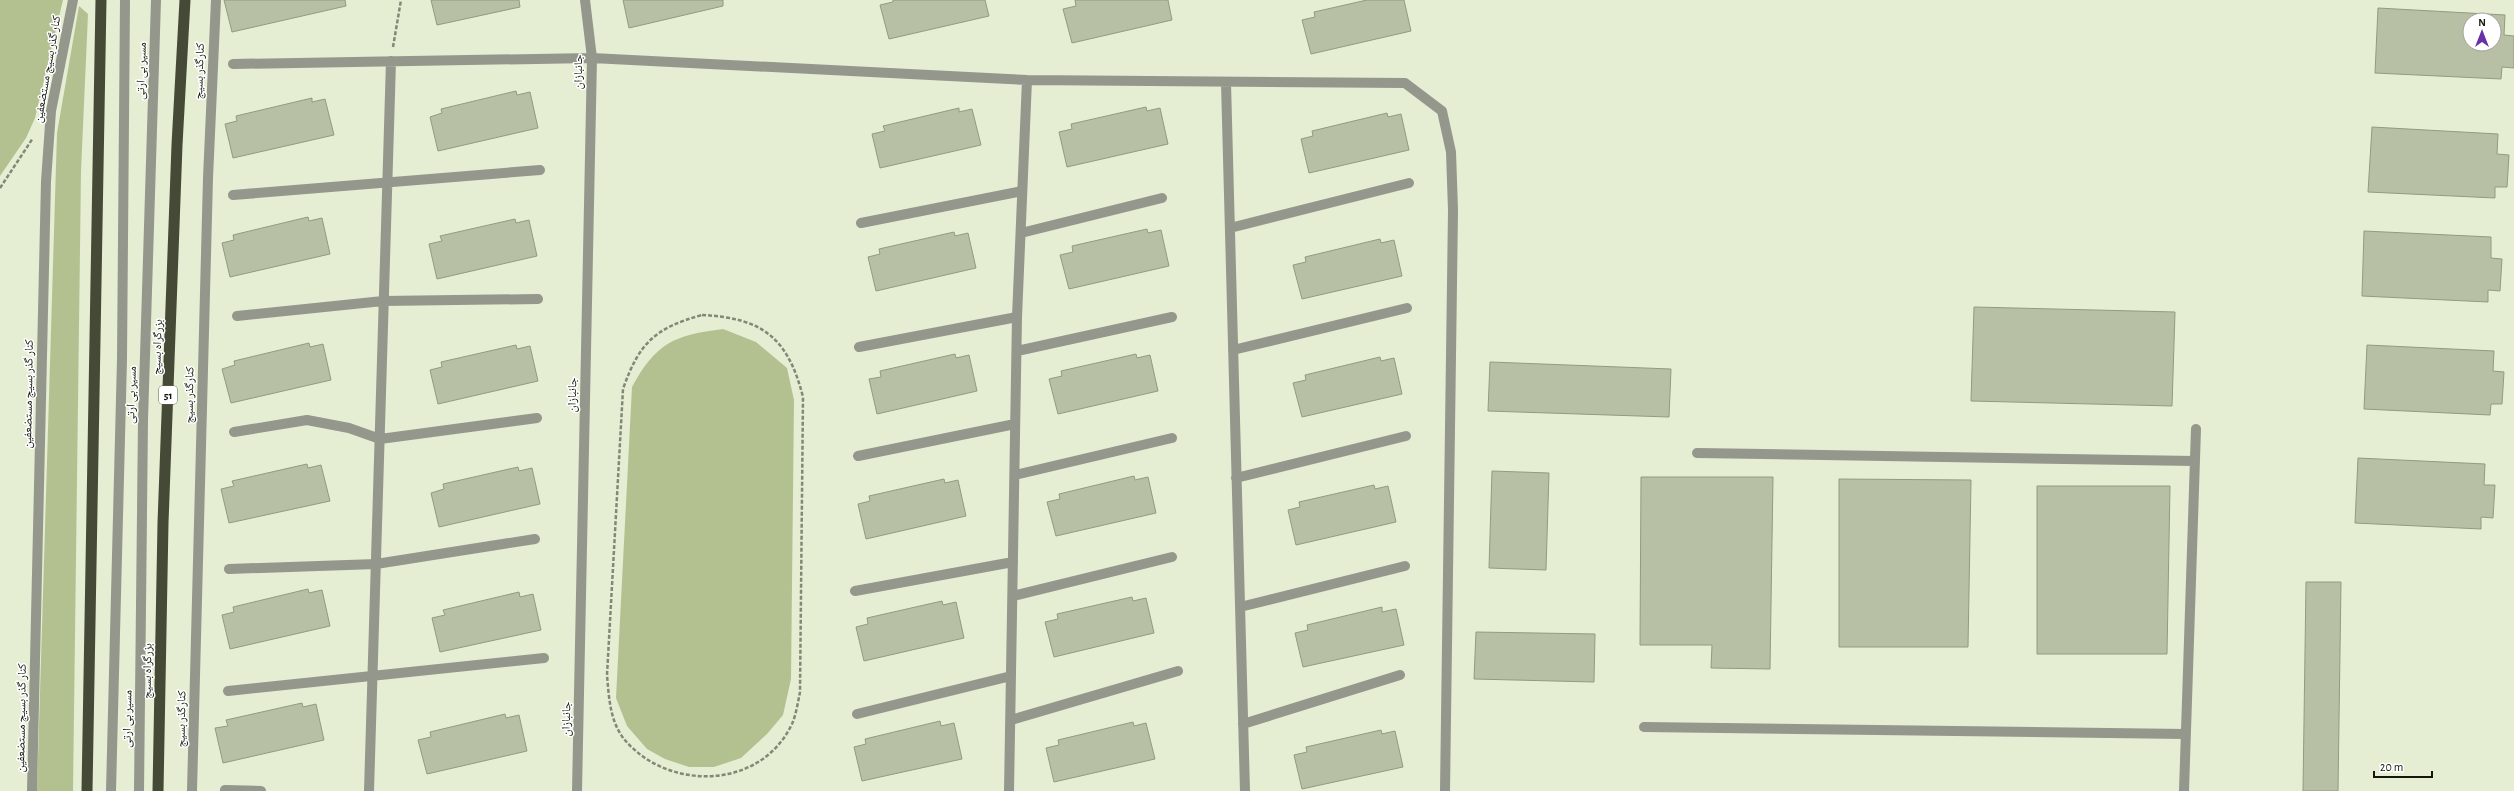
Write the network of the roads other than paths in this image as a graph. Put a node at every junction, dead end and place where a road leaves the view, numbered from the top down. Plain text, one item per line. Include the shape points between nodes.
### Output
1 (73, 0) edge
2 (100, 0) edge
3 (125, 0) edge
4 (156, 0) edge
5 (185, 0) edge
6 (216, 0) edge
7 (585, 0) edge
8 (592, 58) junction
9 (390, 61) junction
10 (233, 64) dead end
11 (1027, 80) junction
12 (1226, 83) junction
13 (540, 170) dead end
14 (387, 182) junction
15 (1409, 183) dead end
16 (1022, 191) junction
17 (233, 195) dead end
18 (1162, 198) dead end
19 (861, 223) dead end
20 (1230, 228) junction
21 (1021, 233) junction
22 (538, 299) dead end
23 (384, 301) junction
24 (1407, 308) dead end
25 (238, 316) dead end
26 (1017, 317) junction
27 (1172, 317) dead end
28 (859, 347) dead end
29 (1233, 350) junction
30 (1017, 351) junction
31 (537, 418) dead end
32 (1015, 424) junction
33 (2196, 429) dead end
34 (234, 432) dead end
35 (1406, 436) dead end
36 (1172, 438) dead end
37 (380, 440) junction
38 (1697, 453) dead end
39 (858, 456) dead end
40 (2195, 461) junction
41 (1015, 475) junction
42 (1236, 478) junction
43 (535, 538) dead end
44 (1172, 558) dead end
45 (1013, 562) junction
46 (376, 564) junction
47 (1405, 566) dead end
48 (229, 569) dead end
49 (855, 592) dead end
50 (1013, 596) junction
51 (1240, 606) junction
52 (544, 658) dead end
53 (1178, 671) dead end
54 (1400, 675) dead end
55 (373, 676) junction
56 (1012, 676) junction
57 (228, 691) dead end
58 (857, 714) dead end
59 (1011, 720) junction
60 (1243, 724) junction
61 (1644, 727) dead end
62 (2186, 734) junction
63 (225, 790) dead end
64 (32, 791) edge
65 (87, 791) edge
66 (110, 791) edge
67 (139, 791) edge
68 (158, 791) edge
69 (192, 791) edge
70 (261, 791) edge
71 (369, 791) edge
72 (577, 791) edge
73 (1009, 791) edge
74 (1245, 791) edge
75 (1444, 791) edge
76 (2184, 791) edge

1 - 64 street, کنار گذر بسیج مستضعفین via 51,111 46,181
2 - 65 highway
3 - 66 street, مسیر بی ارتی via 122,359
4 - 67 street, مسیر بی ارتی via 143,420
5 - 68 highway, بزرگراه بسیج / 51 via 163,523
6 - 69 street, کنارگذر بسیج via 208,178
7 - 8 street, جانبازان
8 - 9 street
8 - 11 street
8 - 72 street, جانبازان
9 - 10 street
9 - 14 street
11 - 12 street
11 - 16 street
12 - 20 street
12 - 75 street via 1405,84 1442,111 1450,152 1453,210
13 - 14 street
14 - 17 street
14 - 23 street
15 - 20 street
16 - 19 street
16 - 21 street
18 - 21 street
20 - 29 street
21 - 26 street
22 - 23 street
23 - 25 street
23 - 37 street
24 - 29 street
26 - 28 street
26 - 30 street
27 - 30 street
29 - 42 street
30 - 32 street
31 - 37 street
32 - 39 street
32 - 41 street
33 - 40 street
34 - 37 street via 307,420 349,428
35 - 42 street
36 - 41 street
37 - 46 street
38 - 40 street
40 - 62 street
41 - 45 street
42 - 51 street
43 - 46 street
44 - 50 street
45 - 49 street
45 - 50 street
46 - 48 street
46 - 55 street
47 - 51 street
50 - 56 street
51 - 60 street
52 - 55 street
53 - 59 street
54 - 60 street
55 - 57 street
55 - 71 street
56 - 58 street
56 - 59 street
59 - 73 street
60 - 74 street
61 - 62 street
62 - 76 street
63 - 70 street

